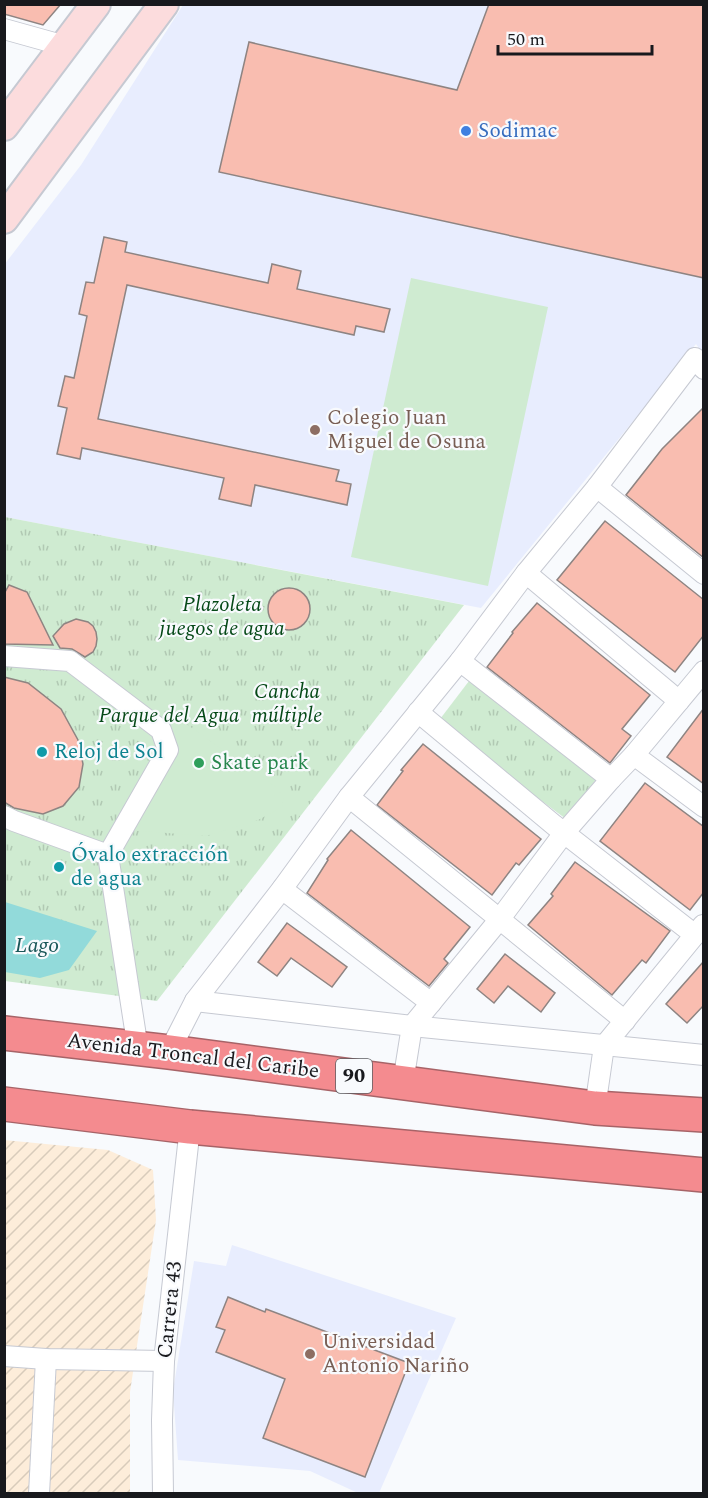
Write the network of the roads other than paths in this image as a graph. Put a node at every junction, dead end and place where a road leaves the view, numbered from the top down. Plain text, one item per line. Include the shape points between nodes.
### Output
1 (96, 4) edge
2 (164, 4) edge
3 (4, 29) edge
4 (64, 46) junction
5 (4, 126) edge
6 (4, 219) edge
7 (704, 369) edge
8 (597, 487) junction
9 (525, 573) junction
10 (704, 574) edge
11 (4, 656) edge
12 (460, 661) junction
13 (704, 671) edge
14 (679, 700) junction
15 (418, 712) junction
16 (634, 755) junction
17 (611, 779) junction
18 (349, 797) junction
19 (704, 807) edge
20 (4, 816) edge
21 (564, 833) junction
22 (108, 855) junction
23 (282, 889) junction
24 (499, 920) junction
25 (701, 928) edge
26 (195, 1001) junction
27 (431, 1004) junction
28 (625, 1021) junction
29 (412, 1026) junction
30 (4, 1033) edge
31 (604, 1046) junction
32 (153, 1050) junction
33 (704, 1055) edge
34 (403, 1082) junction
35 (4, 1104) edge
36 (595, 1108) junction
37 (704, 1115) edge
38 (190, 1127) junction
39 (704, 1175) edge
40 (4, 1356) edge
41 (46, 1359) junction
42 (164, 1361) junction
43 (39, 1494) edge
44 (163, 1494) edge

1 - 4 main road
2 - 6 main road
3 - 4 street
4 - 5 main road
7 - 8 street via 695,358
8 - 9 street
8 - 10 street
9 - 12 street
9 - 14 street
11 - 22 street via 70,661 161,730 168,750
12 - 15 street
12 - 17 street
13 - 14 street
14 - 16 street
15 - 18 street
15 - 21 street
16 - 17 street
16 - 19 street
17 - 21 street
18 - 23 street
18 - 24 street
20 - 22 street
21 - 24 street
21 - 25 street
22 - 32 street
23 - 26 street
23 - 27 street
24 - 27 street
24 - 28 street
25 - 28 street
26 - 29 street
26 - 32 street
27 - 29 street
28 - 31 street
29 - 31 street
29 - 34 street
30 - 32 highway, Avenida Troncal del Caribe / 90
31 - 33 street
31 - 36 street
32 - 34 highway, Avenida Troncal del Caribe / 90
34 - 36 highway, Avenida Troncal del Caribe / 90
35 - 38 highway
36 - 37 highway, Avenida Troncal del Caribe / 90
38 - 39 highway
38 - 42 street, Carrera 43
40 - 41 street
41 - 42 street
41 - 43 street
42 - 44 street, Carrera 43

